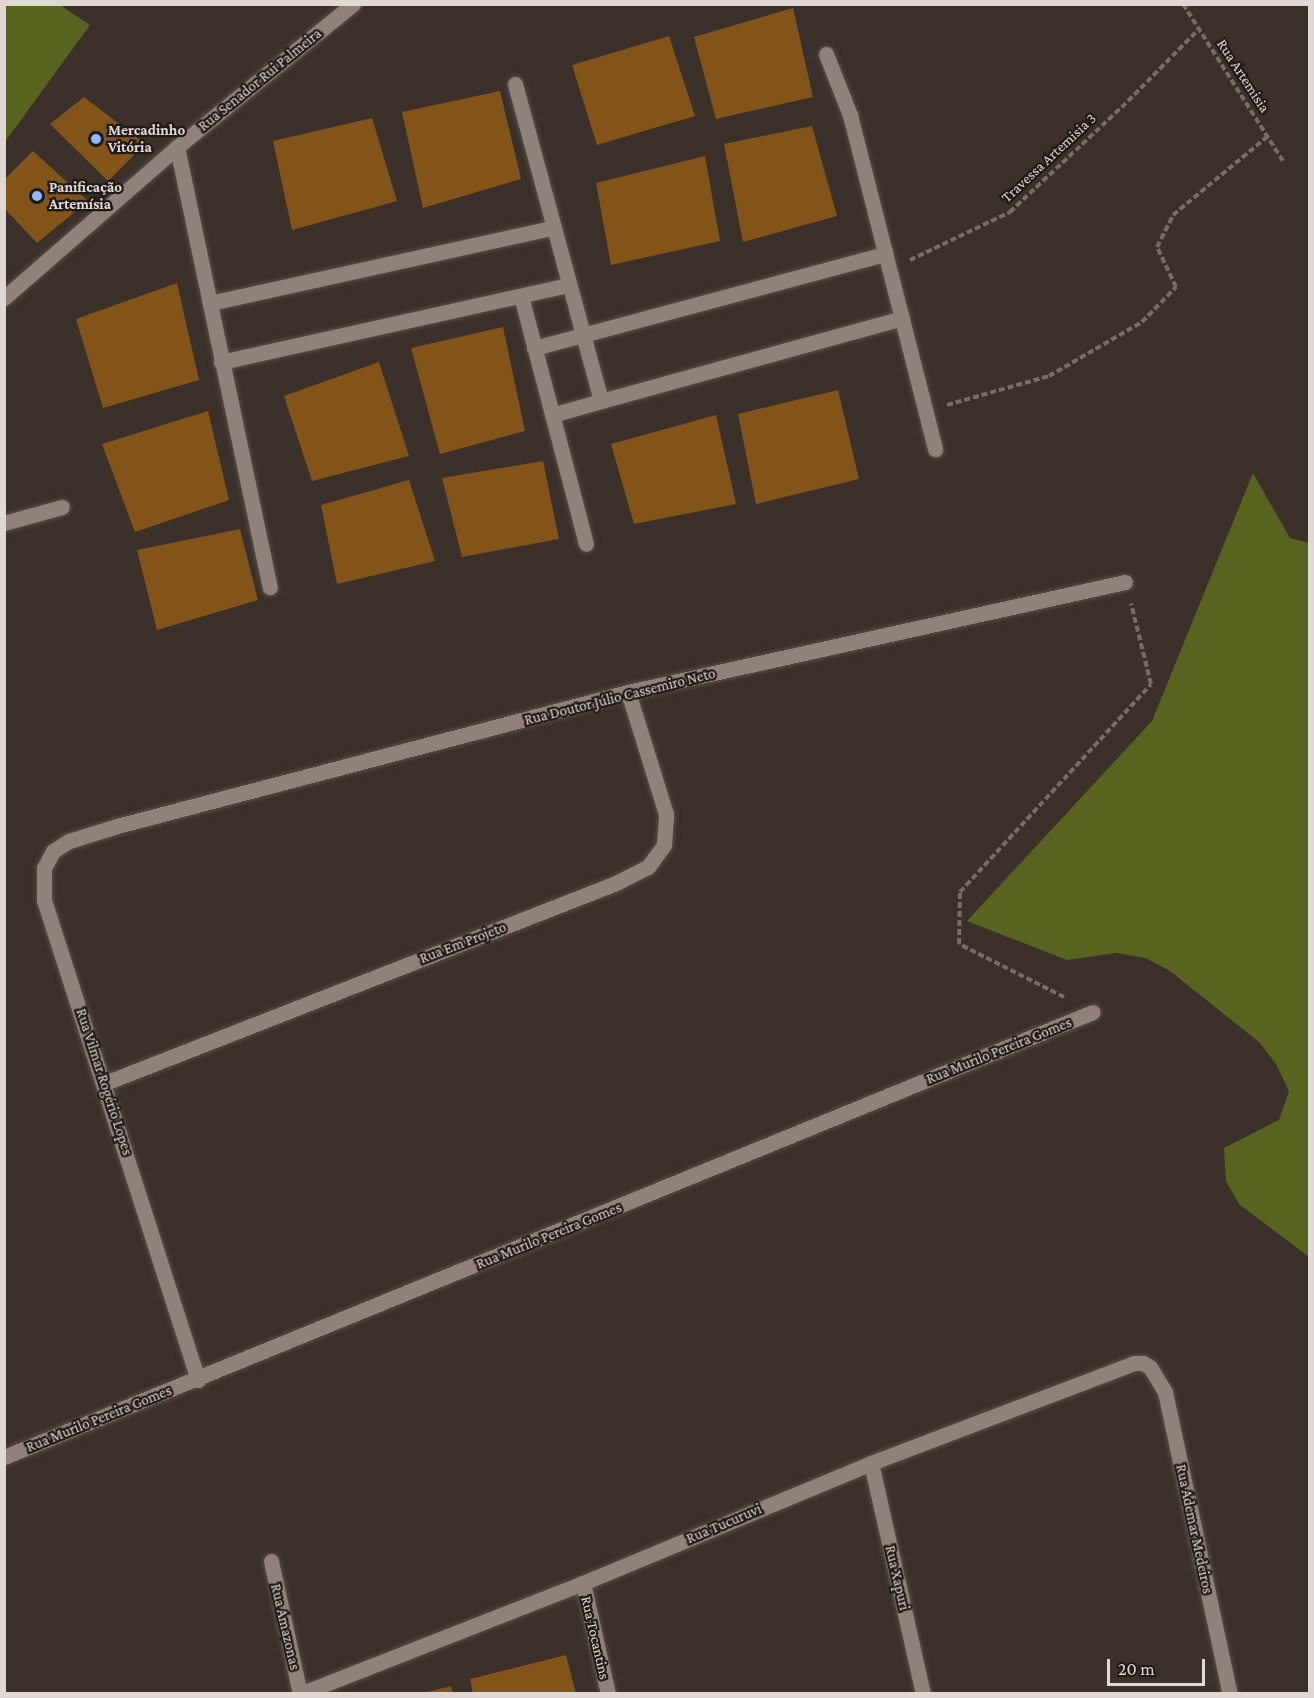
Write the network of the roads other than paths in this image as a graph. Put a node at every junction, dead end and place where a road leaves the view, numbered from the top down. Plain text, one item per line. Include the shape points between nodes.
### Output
1 (353, 4) edge
2 (826, 54) dead end
3 (515, 84) dead end
4 (177, 147) junction
5 (552, 228) junction
6 (888, 262) junction
7 (568, 285) junction
8 (521, 296) junction
9 (4, 298) edge
10 (210, 303) junction
11 (902, 318) junction
12 (582, 335) junction
13 (534, 348) junction
14 (221, 362) junction
15 (601, 401) junction
16 (552, 415) junction
17 (935, 449) dead end
18 (62, 507) dead end
19 (4, 523) edge
20 (586, 544) dead end
21 (1125, 582) road end
22 (270, 587) dead end
23 (628, 692) junction
24 (117, 826) joint
25 (1093, 1012) road end
26 (105, 1083) junction
27 (1150, 1367) joint
28 (198, 1380) junction
29 (4, 1457) edge
30 (871, 1463) junction
31 (271, 1561) dead end
32 (583, 1583) junction
33 (300, 1694) edge
34 (608, 1694) edge
35 (923, 1694) edge
36 (1230, 1694) edge

1 - 4 street, Rua Senador Rui Palmeira
2 - 6 street via 850,115
3 - 5 street
4 - 9 street, Rua Senador Rui Palmeira
4 - 10 street
5 - 7 street
5 - 10 street
6 - 11 street
6 - 12 street
7 - 8 street
7 - 12 street
8 - 13 street
8 - 14 street
10 - 14 street
11 - 15 street
11 - 17 street
12 - 13 street
12 - 15 street
13 - 16 street
14 - 22 street
15 - 16 street
16 - 20 street
18 - 19 street
21 - 23 street, Rua Doutor Júlio Cassemiro Neto
23 - 24 street, Rua Doutor Júlio Cassemiro Neto
23 - 26 street, Rua Em Projeto via 666,814 664,845 648,867 616,883
24 - 26 street, Rua Vilmar Rogério Lopes via 69,840 53,851 44,868 44,900
25 - 28 street, Rua Murilo Pereira Gomes
26 - 28 street, Rua Vilmar Rogério Lopes
27 - 30 street, Rua Tucuruvi via 1134,1364
27 - 36 street, Rua Ademar Medeiros via 1165,1392
28 - 29 street, Rua Murilo Pereira Gomes
30 - 32 street, Rua Tucuruvi
30 - 35 street, Rua Xapuri
31 - 33 street, Rua Amazonas
32 - 33 street, Rua Tucuruvi
32 - 34 street, Rua Tocantins

